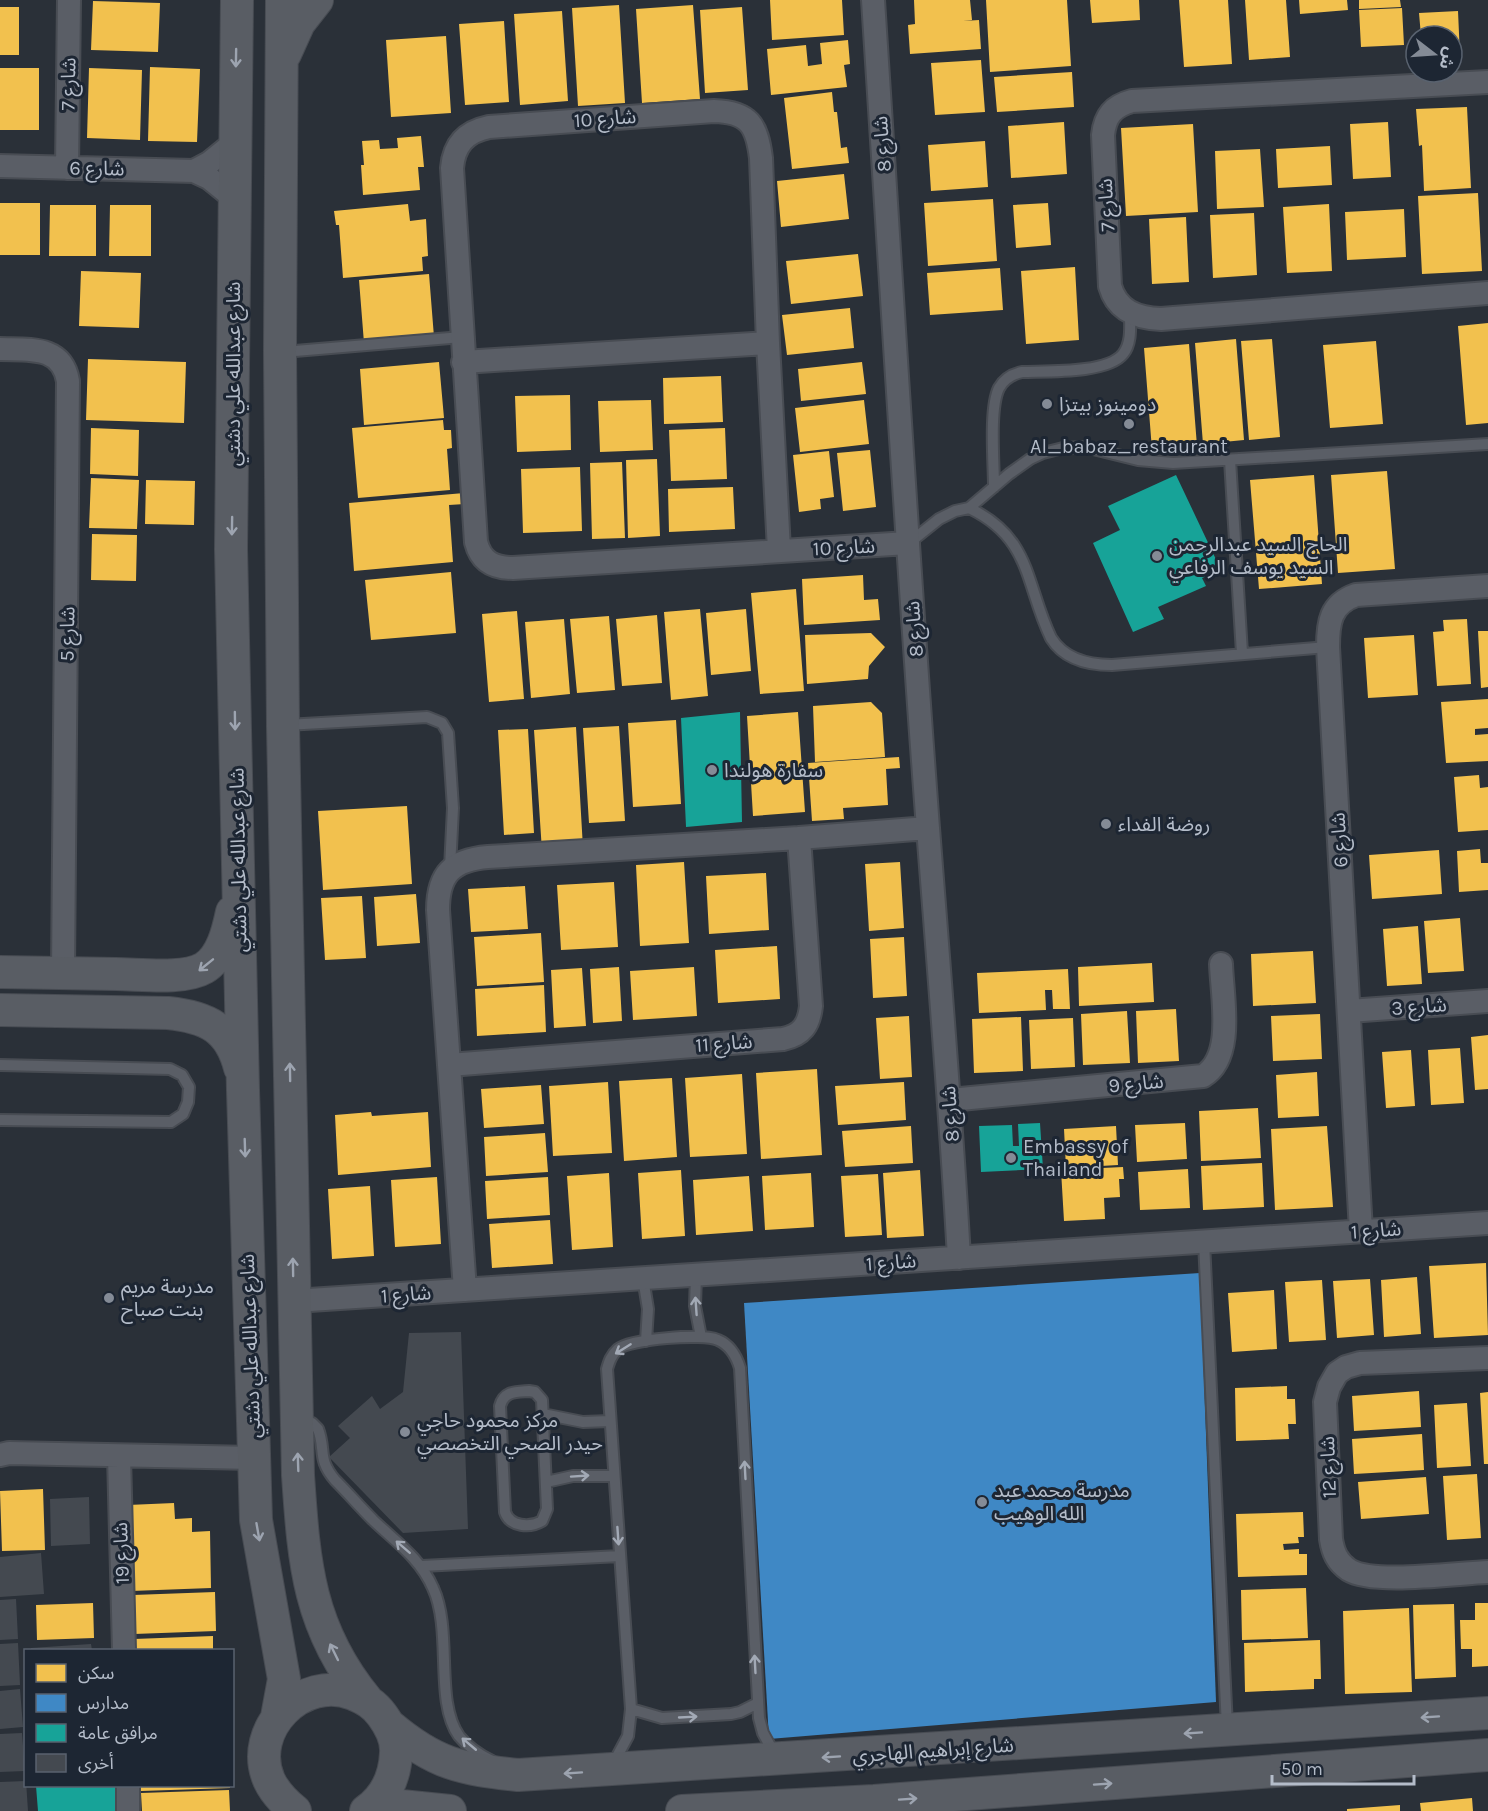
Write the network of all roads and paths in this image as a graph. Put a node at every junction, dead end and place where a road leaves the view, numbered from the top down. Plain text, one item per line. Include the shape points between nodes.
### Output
1 (69, 0) edge
2 (237, 0) edge
3 (282, 0) edge
4 (317, 0) edge
5 (873, 0) edge
6 (280, 72) junction
7 (1488, 82) edge
8 (235, 142) junction
9 (0, 166) edge
10 (67, 168) junction
11 (194, 171) junction
12 (235, 199) junction
13 (1488, 293) edge
14 (1130, 313) junction
15 (462, 337) junction
16 (768, 343) junction
17 (0, 349) edge
18 (280, 352) junction
19 (464, 362) junction
20 (280, 425) junction
21 (1488, 444) edge
22 (1230, 460) junction
23 (233, 478) junction
24 (994, 488) junction
25 (969, 508) junction
26 (908, 543) junction
27 (779, 550) junction
28 (1488, 586) edge
29 (1328, 647) junction
30 (1242, 653) junction
31 (283, 694) junction
32 (283, 726) junction
33 (928, 828) junction
34 (800, 838) junction
35 (450, 870) junction
36 (238, 872) junction
37 (1221, 964) dead end
38 (0, 972) edge
39 (63, 973) junction
40 (156, 974) junction
41 (0, 1000) edge
42 (1488, 1001) edge
43 (0, 1010) edge
44 (1350, 1011) junction
45 (0, 1065) edge
46 (449, 1065) junction
47 (243, 1090) junction
48 (950, 1100) junction
49 (0, 1120) edge
50 (1488, 1223) edge
51 (1361, 1232) junction
52 (1204, 1242) junction
53 (959, 1258) junction
54 (696, 1275) junction
55 (643, 1278) junction
56 (465, 1290) junction
57 (294, 1301) junction
58 (701, 1337) junction
59 (646, 1341) junction
60 (1488, 1358) edge
61 (543, 1414) junction
62 (297, 1421) junction
63 (610, 1421) junction
64 (0, 1455) edge
65 (118, 1456) junction
66 (254, 1458) junction
67 (614, 1476) junction
68 (546, 1482) junction
69 (620, 1556) junction
70 (422, 1566) junction
71 (1488, 1572) edge
72 (124, 1649) edge
73 (367, 1700) junction
74 (758, 1703) junction
75 (631, 1709) junction
76 (1488, 1713) edge
77 (277, 1717) junction
78 (390, 1726) junction
79 (1227, 1731) junction
80 (1488, 1750) edge
81 (1488, 1755) edge
82 (778, 1760) junction
83 (1401, 1761) junction
84 (608, 1771) junction
85 (518, 1776) junction
86 (269, 1779) junction
87 (128, 1787) edge
88 (874, 1806) edge
89 (370, 1809) edge
90 (128, 1811) edge
91 (275, 1811) edge
92 (295, 1811) edge
93 (450, 1811) edge
94 (682, 1811) edge

1 - 10 street, شارع 7
2 -> 8 main road, شارع عبدالله علي دشتي
3 - 6 main road
4 - 6 main road via 294,32
5 - 26 street, شارع 8
6 - 18 main road
7 - 14 street, شارع 7 via 1132,101 1117,106 1107,118 1103,135 1110,286 1116,301
8 - 11 street
8 - 12 main road, شارع عبدالله علي دشتي
9 - 10 street, شارع 6
10 - 11 street, شارع 6
11 - 12 street, شارع 6
12 - 20 main road via 250,266 254,410 256,417 267,424
12 - 23 main road, شارع عبدالله علي دشتي
13 - 14 street via 1161,319
14 - 24 lane via 1127,346 1113,362 1088,368 1022,372 1003,382 994,408
15 - 16 street, شارع 10 via 452,168 455,150 467,135 489,127 714,111 745,118 756,132 759,144
15 - 18 lane
15 - 19 street, شارع 10
16 - 19 street
16 - 27 street, شارع 10
17 - 39 street, شارع 5 via 50,354 62,362 69,381
18 - 20 main road
19 - 27 street, شارع 10 via 476,542 480,556 490,564 513,568
20 - 31 main road
21 - 22 lane
22 - 24 lane via 1152,462 1085,447 1063,448 1030,459
22 - 30 lane
23 - 31 main road via 243,457 258,457 266,466 264,632 269,664
23 -> 36 main road, شارع عبدالله علي دشتي
24 - 25 lane
25 - 26 lane via 939,519
25 - 30 lane via 990,519 1010,538 1026,567 1046,629 1064,653 1084,663 1101,665
26 - 27 street, شارع 10
26 - 33 street, شارع 8
28 - 29 street, شارع 6 via 1365,593 1348,598 1332,614
29 - 30 lane
29 - 44 street, شارع 6
31 - 32 main road
32 - 35 lane via 428,717 442,723 448,732 452,788
57 -> 32 main road
33 - 34 street
33 - 48 street, شارع 8
34 - 35 street via 483,857
34 - 46 street, شارع 11 via 811,1006 808,1022 798,1034 783,1039
35 - 46 street via 438,893
36 -> 40 main road via 230,919 216,956 207,967 194,972
36 - 47 main road, شارع عبدالله علي دشتي
37 - 48 street, شارع 9 via 1222,1048 1215,1066 1203,1076
38 - 39 main road
39 - 40 main road
40 - 41 main road via 166,984 158,1000
42 - 44 street, شارع 3
43 - 47 main road via 168,1013 191,1017 209,1023 226,1036 236,1056
44 - 51 street, شارع 6
45 - 49 lane via 170,1069 183,1075 189,1087 183,1114 171,1122
46 - 56 street
47 -> 66 main road, شارع عبدالله علي دشتي
48 - 53 street, شارع 8
50 - 51 street, شارع 1
51 - 52 street, شارع 1
52 - 53 street, شارع 1
52 - 79 lane
53 - 54 street, شارع 1
54 - 55 street, شارع 1
58 -> 54 lane via 695,1306
55 - 56 street, شارع 1
55 - 59 lane via 648,1309
56 - 57 street, شارع 1
57 - 62 main road
58 - 59 lane
74 -> 58 lane via 740,1368 725,1344
59 -> 63 lane via 628,1344 610,1358
60 - 71 street, شارع 12 via 1351,1365 1332,1380 1325,1402 1331,1539 1341,1564 1355,1573 1380,1578
61 - 63 lane via 583,1422
61 - 68 lane
61 - 68 lane via 542,1400 535,1392 503,1397 500,1406 508,1520 534,1525 542,1521 547,1509
70 -> 62 lane via 326,1470 318,1429 306,1421
73 -> 62 main road via 336,1658 315,1605 302,1536
63 - 67 lane
64 - 65 street
65 - 66 street
65 - 72 street, شارع 19
66 -> 77 main road, شارع عبدالله علي دشتي via 256,1520 284,1679
68 -> 67 lane
67 -> 69 lane
69 - 70 lane
69 - 75 lane
85 -> 70 lane via 466,1743 455,1727 447,1705 439,1605
73 - 77 main road via 344,1690 318,1690 295,1700
73 - 78 main road, شارع إبراهيم الهاجري
75 -> 74 lane via 662,1718 732,1714
74 - 82 lane via 763,1733
75 - 84 lane via 628,1736
76 -> 79 main road, شارع إبراهيم الهاجري
77 - 86 main road, شارع عبدالله علي دشتي via 267,1740 265,1760
78 - 85 main road, شارع إبراهيم الهاجري via 441,1761
78 - 89 main road via 396,1747 395,1769 387,1790
79 -> 82 main road, شارع إبراهيم الهاجري
80 - 83 main road
81 - 83 main road
82 - 84 main road, شارع إبراهيم الهاجري
88 -> 83 main road
84 -> 85 main road, شارع إبراهيم الهاجري
86 - 91 main road
86 - 92 main road via 281,1799
87 - 90 street
88 - 94 main road
89 - 93 main road via 401,1806

